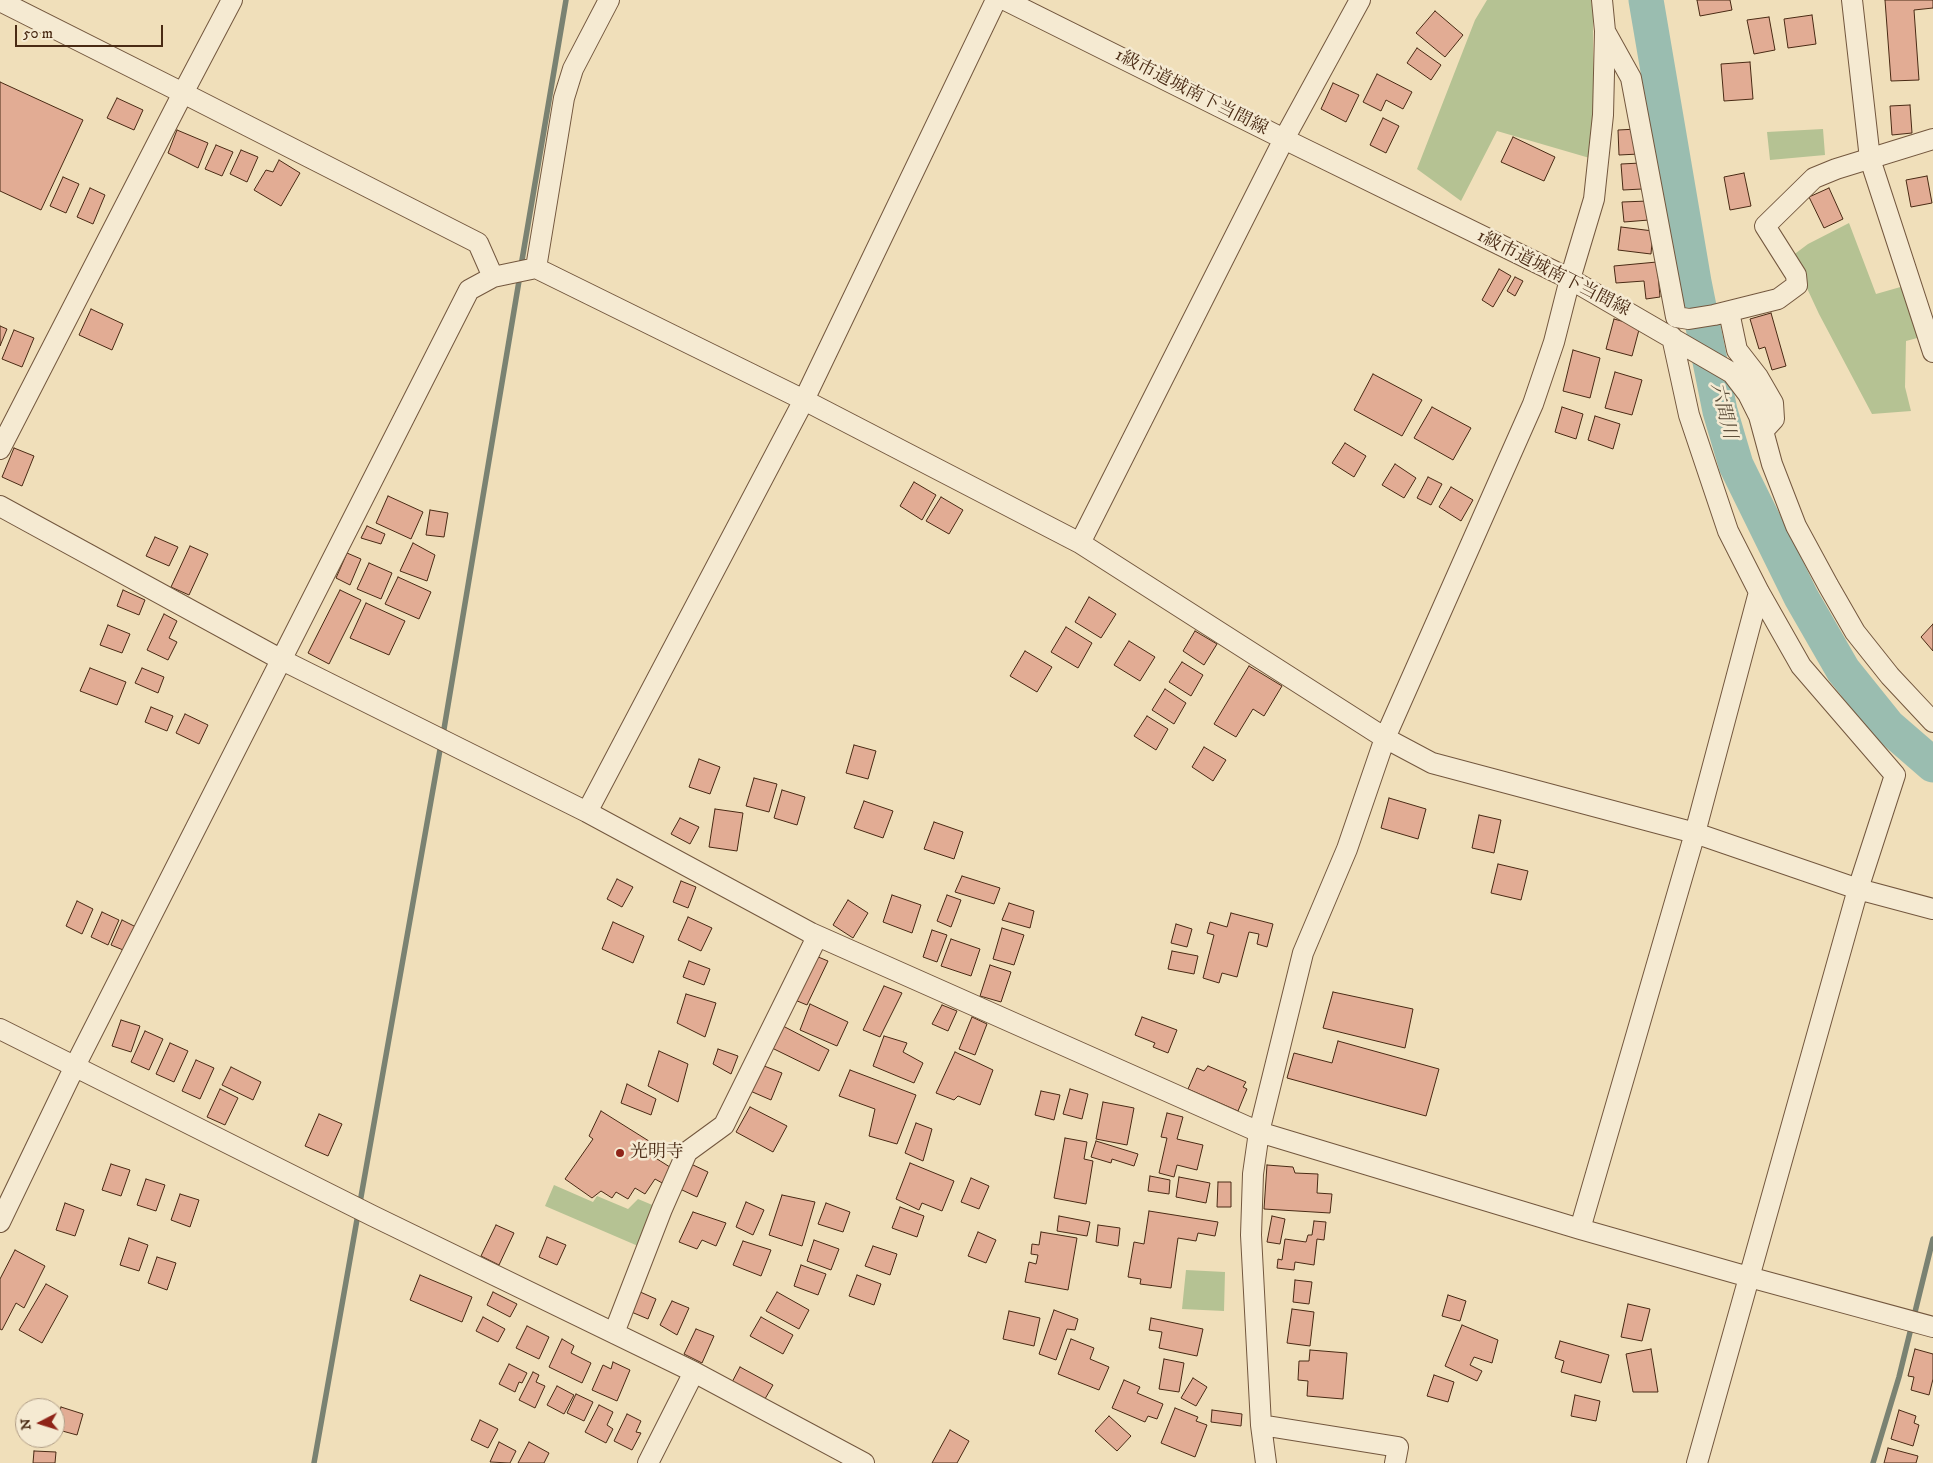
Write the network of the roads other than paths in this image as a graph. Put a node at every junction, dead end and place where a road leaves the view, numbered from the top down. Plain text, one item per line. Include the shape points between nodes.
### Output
1 (232, 0) edge
2 (610, 0) edge
3 (996, 0) edge
4 (1005, 0) edge
5 (1360, 0) edge
6 (1602, 0) edge
7 (1852, 0) edge
8 (0, 1) edge
9 (1605, 31) junction
10 (183, 93) junction
11 (1284, 140) junction
12 (1933, 140) edge
13 (1870, 159) junction
14 (536, 268) junction
15 (493, 277) junction
16 (1570, 279) junction
17 (1722, 314) junction
18 (1677, 340) junction
19 (1933, 352) edge
20 (804, 400) junction
21 (1763, 431) junction
22 (0, 449) edge
23 (0, 506) edge
24 (1080, 543) junction
25 (1759, 592) junction
26 (280, 659) junction
27 (1933, 722) edge
28 (1385, 738) junction
29 (587, 812) junction
30 (1695, 833) junction
31 (1858, 890) junction
32 (1933, 909) edge
33 (811, 933) junction
34 (0, 1028) edge
35 (75, 1066) junction
36 (1259, 1132) junction
37 (0, 1222) edge
38 (1580, 1229) junction
39 (1749, 1277) junction
40 (1933, 1327) edge
41 (614, 1333) junction
42 (694, 1372) junction
43 (1261, 1425) junction
44 (648, 1463) edge
45 (864, 1463) edge
46 (1266, 1463) edge
47 (1395, 1463) edge
48 (1697, 1463) edge

1 - 10 street
2 - 14 street via 573,69 564,98
3 - 20 street
4 - 11 street, 1級市道城南下当間線
5 - 11 street
6 - 9 street
7 - 13 street
8 - 10 street
9 - 16 street via 1603,115 1594,199
9 - 17 street via 1631,78 1676,318
10 - 15 street via 478,243
10 - 22 street
11 - 16 street, 1級市道城南下当間線
11 - 24 street
12 - 13 street
13 - 17 street via 1814,178 1765,226 1796,274 1796,285 1778,298
13 - 19 street
14 - 15 street
14 - 20 street
15 - 26 street via 469,290
16 - 18 street, 1級市道城南下当間線
16 - 28 street via 1554,342 1533,404
17 - 21 street via 1737,350 1773,403 1774,419
18 - 21 street, 1級市道城南下当間線 via 1732,373 1748,394
18 - 25 street via 1689,415 1728,531
20 - 24 street
20 - 29 street
21 - 27 street, 1級市道城南下当間線 via 1796,526 1855,632
23 - 26 street
24 - 28 street
25 - 30 street
25 - 31 street via 1801,666 1895,775
26 - 29 street
26 - 35 street
28 - 30 street via 1432,763
28 - 36 street via 1347,849 1303,953
29 - 33 street
30 - 31 street
30 - 38 street
31 - 32 street
31 - 39 street
33 - 36 street
33 - 41 street via 815,941 724,1125 687,1152
34 - 35 street
35 - 37 street
35 - 41 street
36 - 38 street
36 - 43 street via 1253,1174 1251,1235
38 - 39 street
39 - 40 street
39 - 48 street
41 - 42 street
42 - 44 street
42 - 45 street
43 - 46 street
43 - 47 street via 1398,1447

